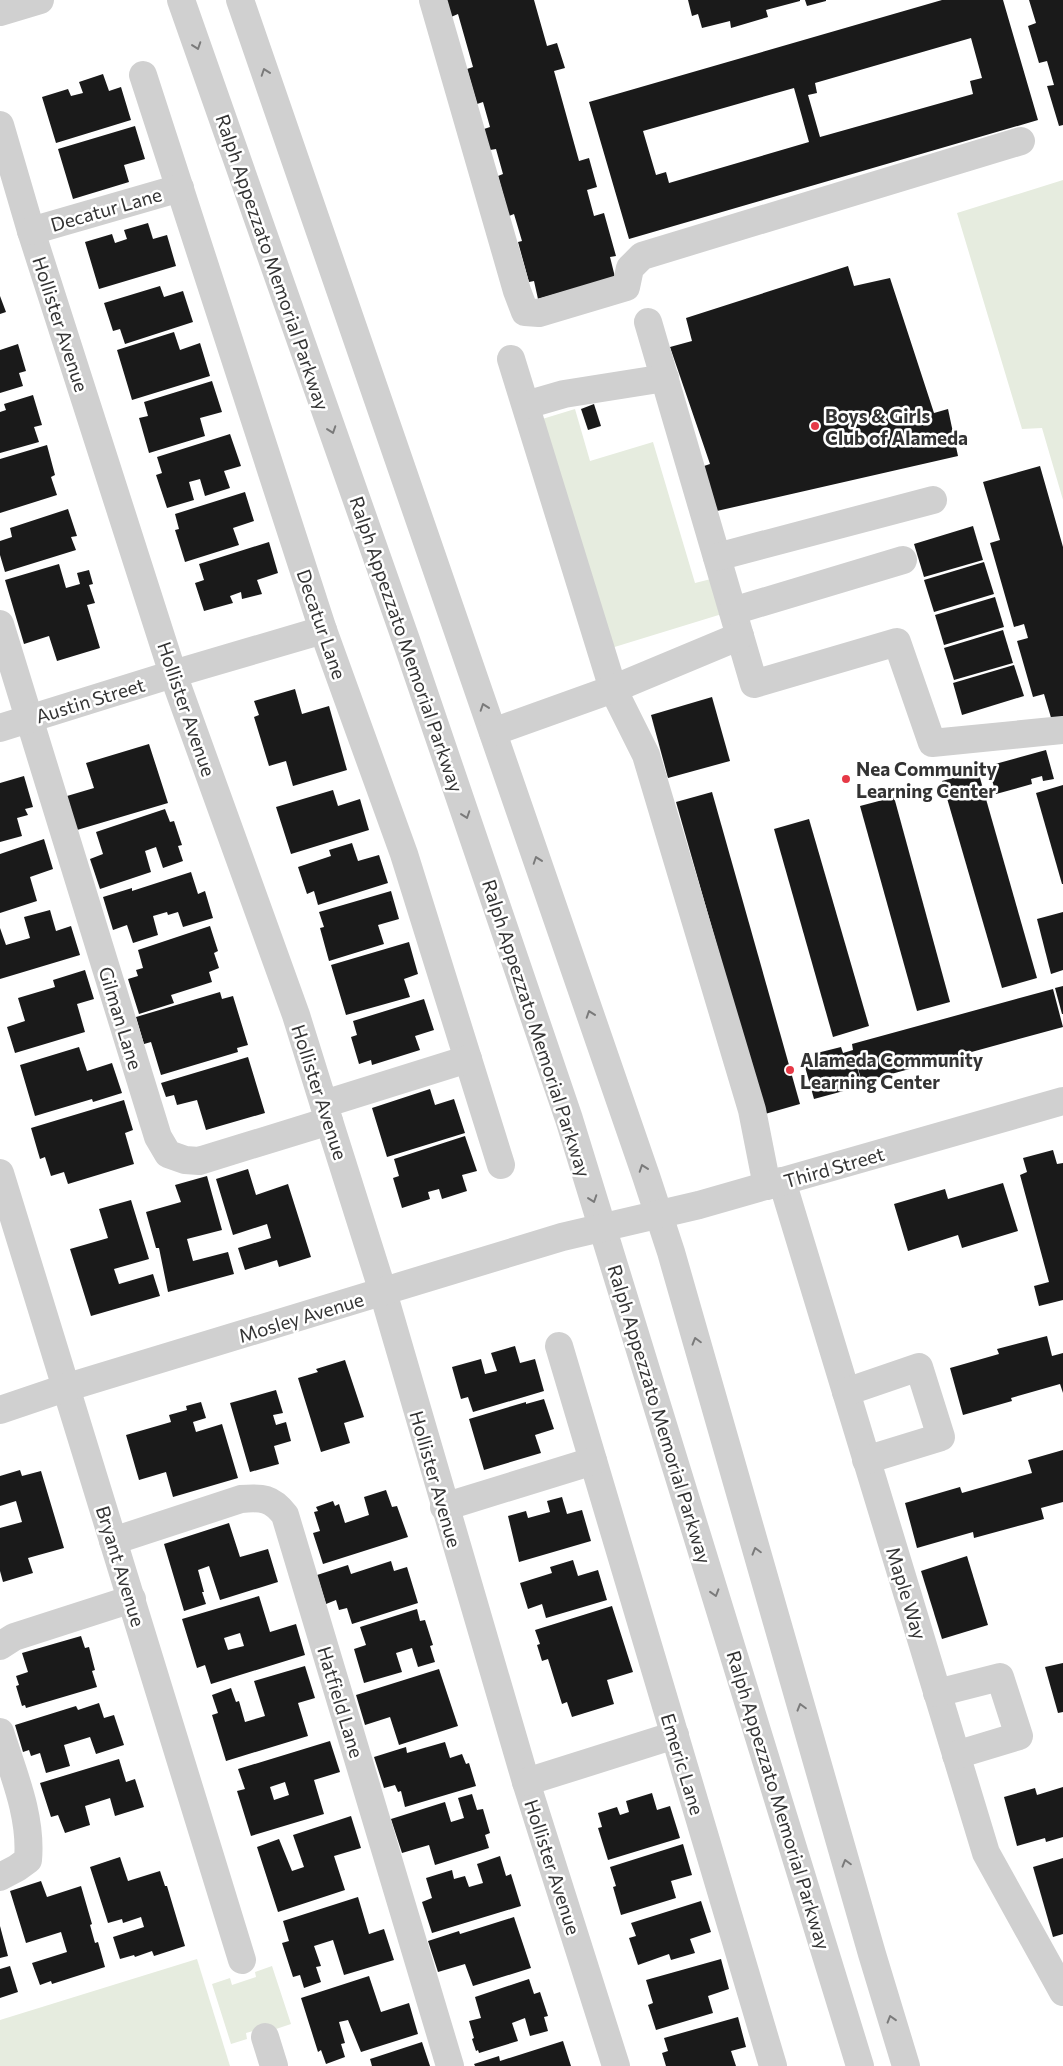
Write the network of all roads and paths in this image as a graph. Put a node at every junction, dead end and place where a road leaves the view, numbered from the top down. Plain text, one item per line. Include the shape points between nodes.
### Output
1 (40, 0) edge
2 (181, 0) edge
3 (240, 0) edge
4 (433, 0) edge
5 (0, 12) edge
6 (143, 75) dead end
7 (0, 125) edge
8 (1021, 141) dead end
9 (180, 188) junction
10 (31, 231) junction
11 (648, 322) dead end
12 (511, 359) dead end
13 (665, 378) junction
14 (526, 405) junction
15 (934, 500) dead end
16 (717, 557) junction
17 (903, 560) dead end
18 (736, 623) junction
19 (0, 624) edge
20 (323, 630) junction
21 (173, 674) junction
22 (613, 689) junction
23 (29, 719) junction
24 (0, 728) edge
25 (1063, 730) edge
26 (493, 732) junction
27 (468, 1059) junction
28 (1063, 1101) edge
29 (327, 1112) junction
30 (501, 1165) dead end
31 (0, 1173) edge
32 (775, 1184) junction
33 (658, 1214) junction
34 (603, 1228) junction
35 (382, 1292) junction
36 (559, 1346) dead end
37 (65, 1388) junction
38 (846, 1392) junction
39 (0, 1410) edge
40 (866, 1460) junction
41 (593, 1461) junction
42 (444, 1507) junction
43 (114, 1541) junction
44 (132, 1599) junction
45 (0, 1646) edge
46 (938, 1693) junction
47 (0, 1732) edge
48 (675, 1735) junction
49 (956, 1755) junction
50 (526, 1782) junction
51 (0, 1877) edge
52 (242, 1960) dead end
53 (830, 1966) junction
54 (1063, 1992) edge
55 (265, 2037) dead end
56 (274, 2066) edge
57 (450, 2066) edge
58 (616, 2066) edge
59 (773, 2066) edge
60 (841, 2066) edge
61 (860, 2066) edge
62 (906, 2066) edge

1 - 5 street
2 -> 34 street, Ralph Appezzato Memorial Parkway via 409,649 566,1109
26 -> 3 street
4 - 8 street via 525,312 539,312 626,286 630,268 642,256
6 - 9 street, Decatur Lane
7 - 10 street, Hollister Avenue
9 - 10 street, Decatur Lane
9 - 20 street, Decatur Lane
10 - 21 street, Hollister Avenue
11 - 13 street
12 - 14 street, Maple Way
13 - 14 street via 564,394
13 - 16 street
14 - 22 street, Maple Way
15 - 16 street
16 - 18 street
17 - 18 street
18 - 22 street
18 - 25 street via 754,684 897,642 932,743
19 - 23 street, Gilman Lane
20 - 21 street, Austin Street
20 - 27 street, Decatur Lane via 404,854
21 - 23 street, Austin Street
21 - 29 street, Hollister Avenue via 296,1015
22 - 26 street
22 - 32 street, Maple Way via 646,755
23 - 24 street, Austin Street
23 - 29 street, Gilman Lane via 158,1137 168,1154 199,1161
33 -> 26 street
27 - 29 street
27 - 30 street, Decatur Lane
28 - 32 street, Third Street
29 - 35 street, Hollister Avenue
31 - 37 street, Bryant Avenue
32 - 33 street, Third Street
32 - 38 street, Maple Way
33 - 34 street, Third Street
62 -> 33 street
34 - 35 street, Mosley Avenue via 562,1237
34 -> 53 street, Ralph Appezzato Memorial Parkway
35 - 37 street, Mosley Avenue
35 - 42 street, Hollister Avenue
36 - 41 street, Emeric Lane
37 - 39 street, Mosley Avenue
37 - 43 street, Bryant Avenue
38 - 40 street, Maple Way
38 - 40 street via 919,1367 941,1436
40 - 46 street, Maple Way
41 - 42 street
41 - 48 street, Emeric Lane
42 - 50 street, Hollister Avenue
43 - 44 street, Bryant Avenue
43 - 57 street, Hatfield Lane via 241,1499 261,1497 278,1505 285,1515
44 - 45 street via 14,1637
44 - 52 street, Bryant Avenue
46 - 49 street, Maple Way
46 - 49 street via 1000,1678 1019,1736
47 - 51 street via 27,1819 29,1844 28,1860
48 - 50 street
48 - 59 street, Emeric Lane
49 - 54 street, Maple Way via 986,1853
50 - 58 street, Hollister Avenue
53 - 60 street via 819,1992
53 - 61 street, Ralph Appezzato Memorial Parkway
55 - 56 street

